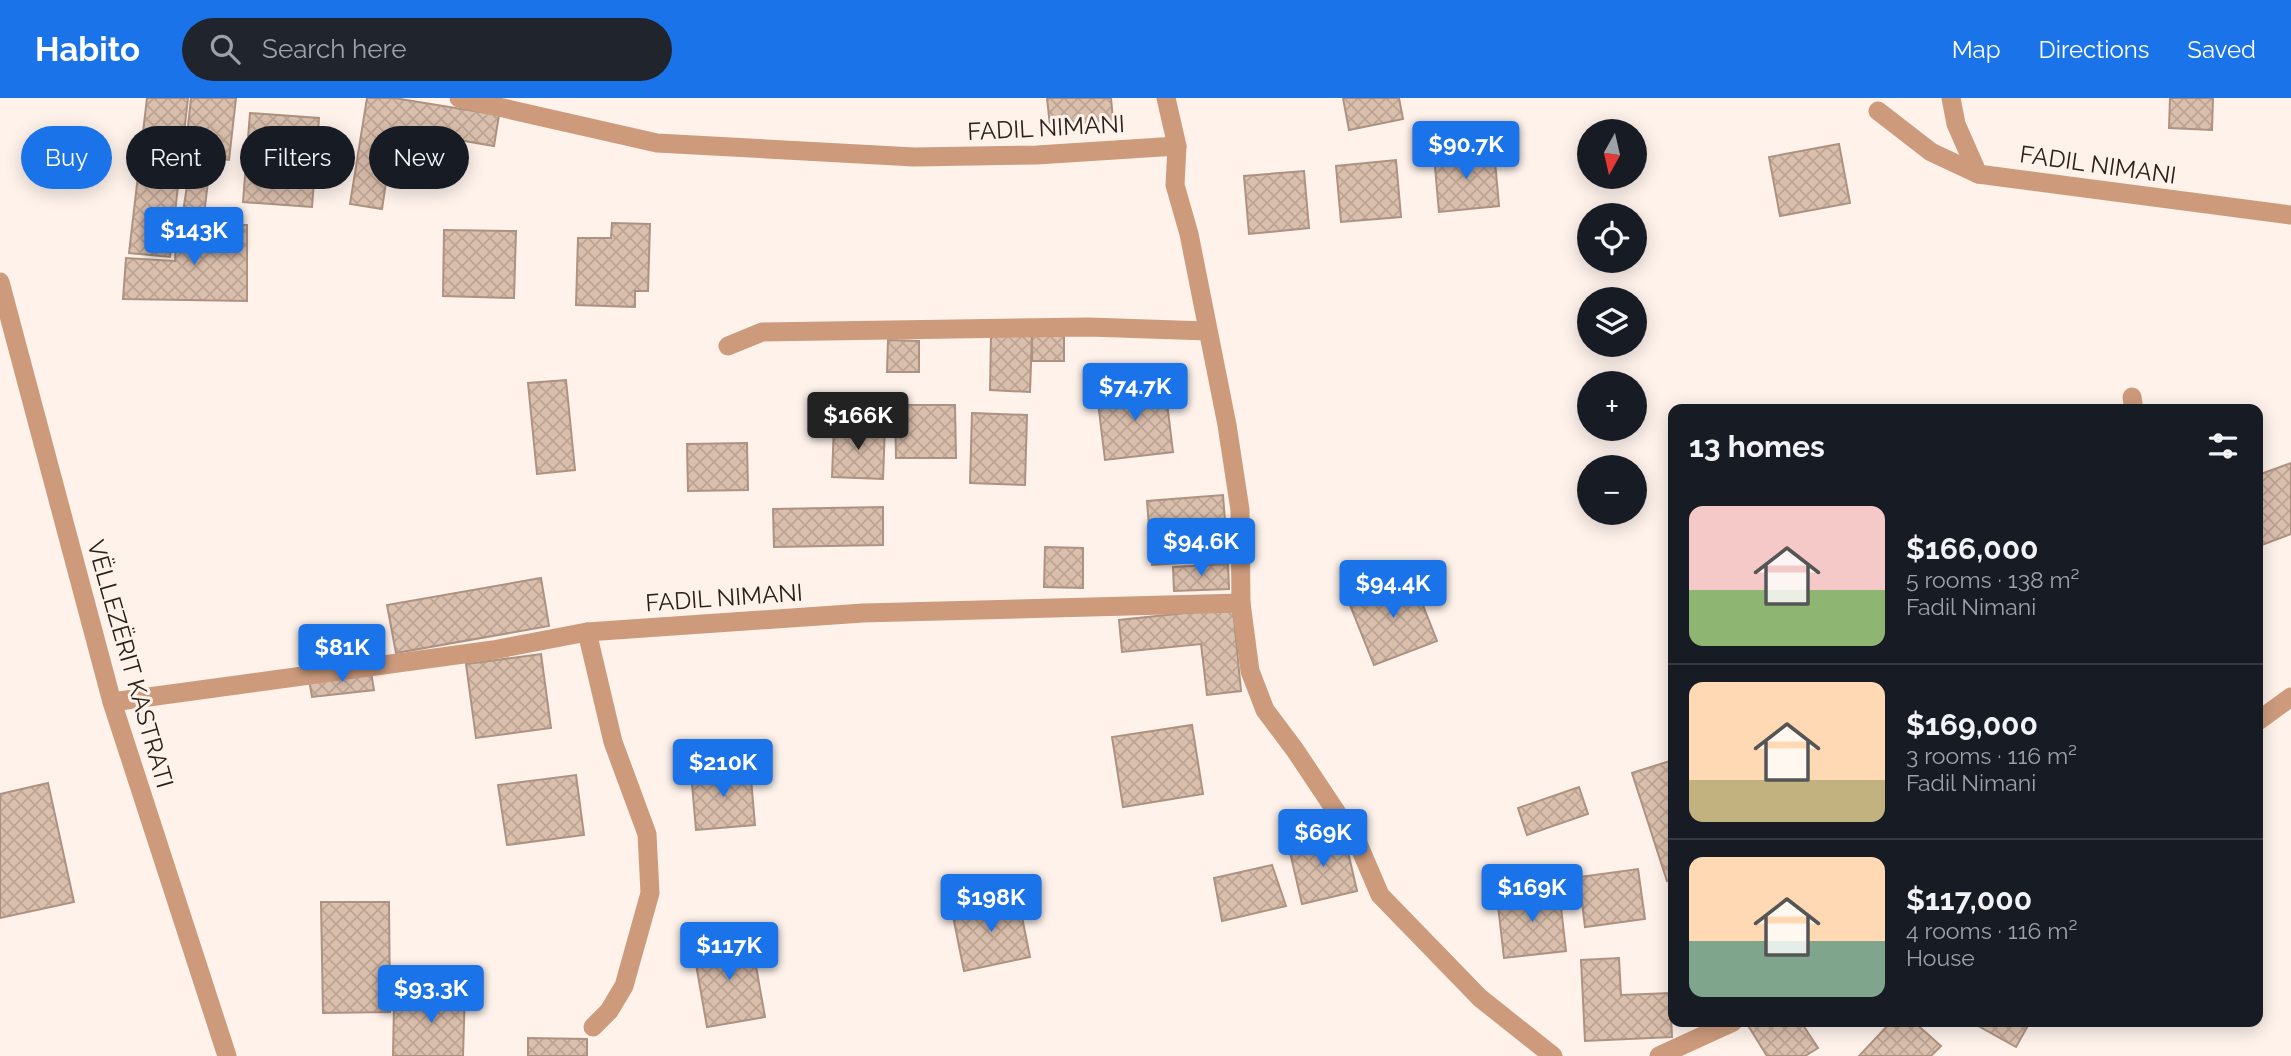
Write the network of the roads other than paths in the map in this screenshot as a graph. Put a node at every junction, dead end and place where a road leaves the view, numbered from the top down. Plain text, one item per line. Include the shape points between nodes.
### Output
1 (459, 98) edge
2 (1166, 98) edge
3 (1951, 98) edge
4 (1878, 111) dead end
5 (1177, 146) junction
6 (1978, 174) junction
7 (2291, 215) edge
8 (0, 282) edge
9 (1207, 331) junction
10 (728, 346) dead end
11 (1241, 603) junction
12 (587, 632) junction
13 (2291, 697) edge
14 (112, 702) junction
15 (2263, 717) edge
16 (593, 1027) dead end
17 (1721, 1027) edge
18 (227, 1056) edge
19 (1553, 1056) edge
20 (1659, 1056) edge

1 - 5 street, FADIL NIMANI via 657,143 914,158
2 - 5 street
3 - 6 street via 1956,124
4 - 6 street, FADIL NIMANI via 1931,152
5 - 9 street via 1175,185
6 - 7 street, FADIL NIMANI
8 - 14 street, VËLLEZËRIT KASTRATI
9 - 10 street via 1089,327 762,332
9 - 11 street via 1240,510
11 - 12 street, FADIL NIMANI via 863,613
11 - 19 street via 1250,671 1265,710 1359,846 1380,895 1480,998
12 - 14 street, FADIL NIMANI via 492,650
12 - 16 street via 613,742 647,834 650,892 624,986
13 - 15 street
14 - 18 street, VËLLEZËRIT KASTRATI
17 - 20 street

